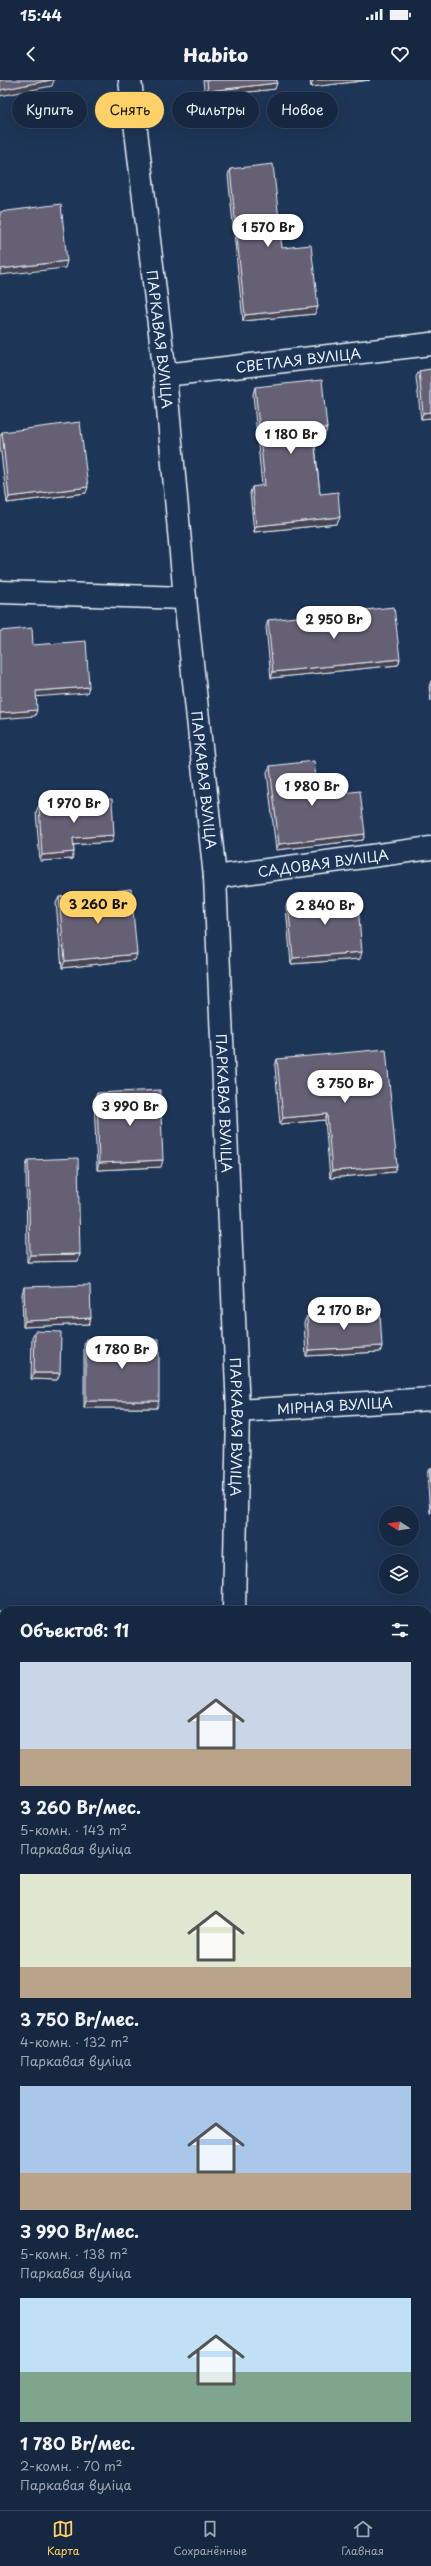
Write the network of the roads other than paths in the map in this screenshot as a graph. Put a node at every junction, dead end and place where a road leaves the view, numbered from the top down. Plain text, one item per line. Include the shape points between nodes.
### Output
1 (130, 80) edge
2 (431, 344) edge
3 (165, 375) junction
4 (0, 592) edge
5 (186, 598) junction
6 (431, 848) edge
7 (215, 877) junction
8 (431, 1399) edge
9 (238, 1411) junction
10 (234, 1606) edge

1 - 3 street, ПАРКАВАЯ ВУЛІЦА
2 - 3 street, СВЕТЛАЯ ВУЛІЦА
3 - 5 street, ПАРКАВАЯ ВУЛІЦА
4 - 5 street
5 - 7 street, ПАРКАВАЯ ВУЛІЦА
6 - 7 street, САДОВАЯ ВУЛІЦА
7 - 9 street, ПАРКАВАЯ ВУЛІЦА
8 - 9 street, МІРНАЯ ВУЛІЦА
9 - 10 street, ПАРКАВАЯ ВУЛІЦА

